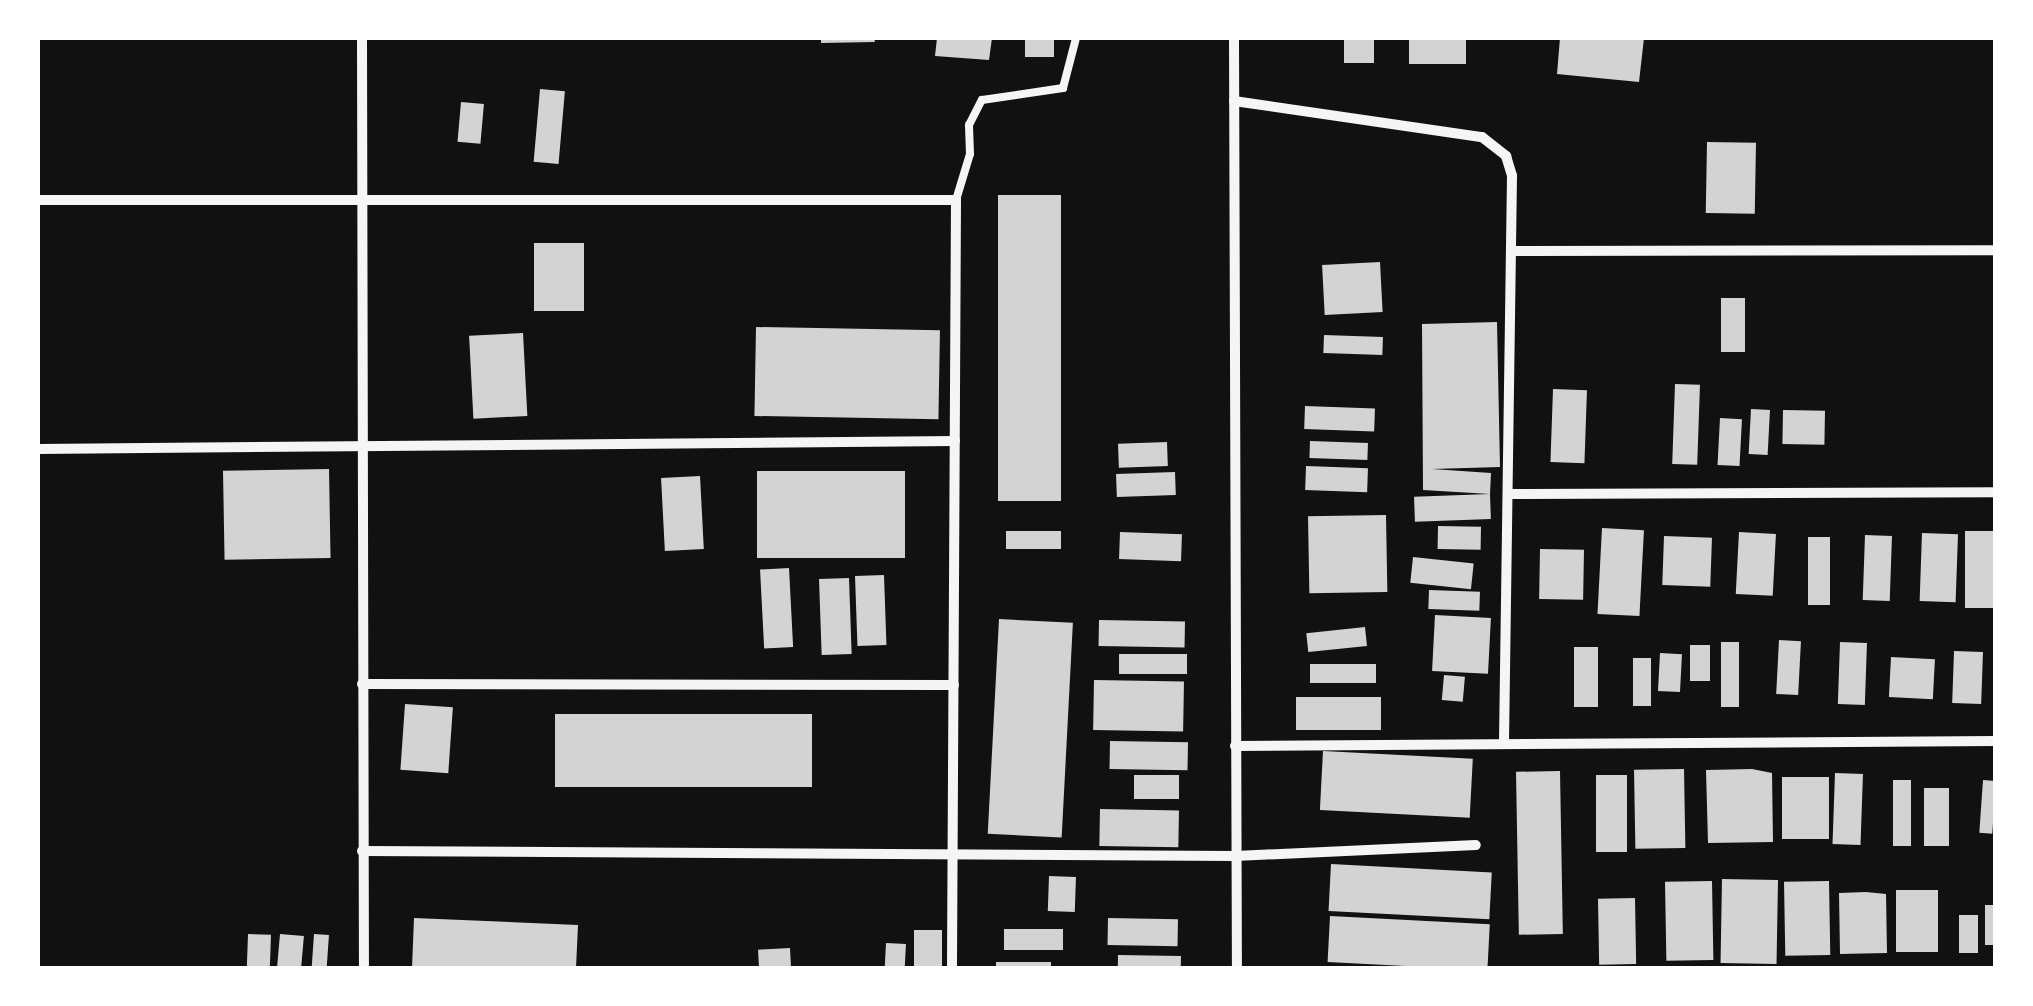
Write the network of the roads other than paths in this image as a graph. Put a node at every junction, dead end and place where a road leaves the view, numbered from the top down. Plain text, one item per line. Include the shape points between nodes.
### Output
1 (362, 38) edge
2 (1076, 38) edge
3 (1234, 38) edge
4 (1234, 101) junction
5 (38, 200) edge
6 (956, 200) junction
7 (362, 202) junction
8 (1996, 250) edge
9 (1512, 251) junction
10 (955, 442) junction
11 (362, 444) junction
12 (38, 449) edge
13 (1996, 492) edge
14 (1510, 494) junction
15 (362, 684) junction
16 (954, 685) junction
17 (1996, 741) edge
18 (1504, 744) junction
19 (1235, 746) junction
20 (1476, 845) dead end
21 (362, 851) junction
22 (953, 855) junction
23 (1236, 856) junction
24 (364, 968) edge
25 (952, 968) edge
26 (1237, 968) edge

1 - 7 street
2 - 6 lane via 1064,88 982,100 970,125 970,154
3 - 4 street
4 - 9 street via 1482,136 1506,156 1512,176
4 - 19 street
5 - 7 street
6 - 7 street
6 - 10 street
7 - 11 street
8 - 9 street
9 - 14 street
10 - 11 street
10 - 16 street
11 - 12 street
11 - 15 street
13 - 14 street
14 - 18 street
15 - 16 street
15 - 21 street
16 - 22 street
17 - 18 street
18 - 19 street
19 - 23 street
20 - 23 street
21 - 22 street
21 - 24 street
22 - 23 street
22 - 25 street
23 - 26 street

